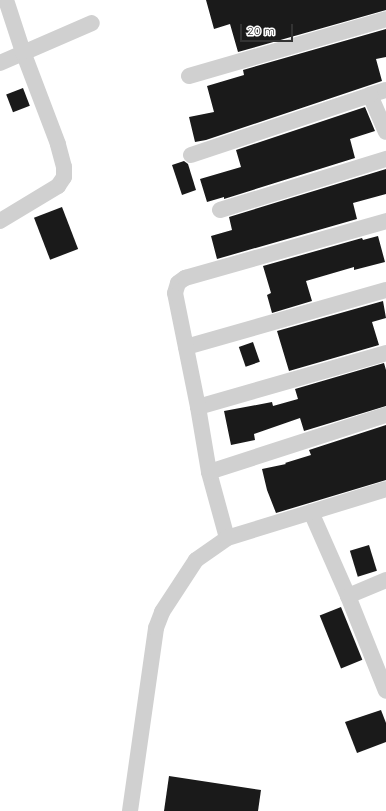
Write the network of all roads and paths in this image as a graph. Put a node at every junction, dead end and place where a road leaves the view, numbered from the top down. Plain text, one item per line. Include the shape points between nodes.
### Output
1 (6, 0) edge
2 (386, 19) edge
3 (92, 23) dead end
4 (23, 52) junction
5 (0, 63) edge
6 (189, 76) dead end
7 (386, 90) edge
8 (370, 94) junction
9 (386, 132) edge
10 (191, 155) dead end
11 (386, 159) edge
12 (220, 210) dead end
13 (0, 221) edge
14 (386, 221) edge
15 (386, 290) edge
16 (186, 347) junction
17 (386, 353) edge
18 (198, 407) junction
19 (386, 415) edge
20 (209, 472) junction
21 (386, 489) edge
22 (311, 512) junction
23 (227, 538) junction
24 (386, 580) edge
25 (348, 596) junction
26 (381, 664) edge
27 (386, 691) edge
28 (130, 811) edge

1 - 4 street
2 - 6 street
3 - 4 street
4 - 5 street
4 - 13 street via 58,144 64,177 58,186
7 - 8 street
8 - 9 street
8 - 10 street
11 - 12 street
14 - 16 street via 185,278 178,283 175,293
15 - 16 street
16 - 18 street
17 - 18 street
18 - 20 street
19 - 20 street
20 - 23 street
21 - 22 street
22 - 23 street
22 - 25 street
23 - 28 street via 196,560 162,612 156,628
24 - 25 street
25 - 26 street
26 - 27 street

